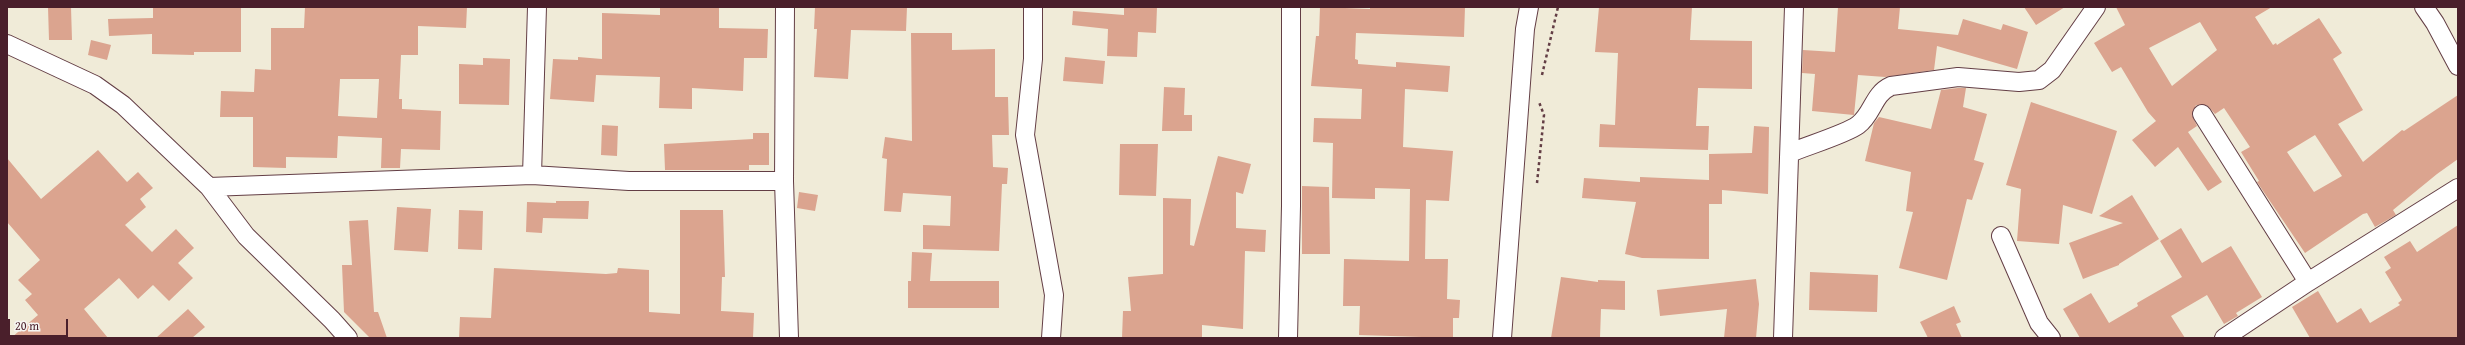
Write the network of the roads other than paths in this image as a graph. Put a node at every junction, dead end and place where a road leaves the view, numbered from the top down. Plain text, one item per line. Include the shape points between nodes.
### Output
1 (536, 7) edge
2 (785, 7) edge
3 (1033, 7) edge
4 (1291, 7) edge
5 (1529, 7) edge
6 (1794, 7) edge
7 (2096, 7) edge
8 (2424, 7) edge
9 (7, 44) edge
10 (2453, 44) edge
11 (2458, 66) edge
12 (2202, 114) dead end
13 (1790, 153) junction
14 (532, 175) junction
15 (784, 181) junction
16 (209, 188) junction
17 (2458, 188) edge
18 (2001, 236) dead end
19 (2308, 282) junction
20 (348, 338) edge
21 (788, 338) edge
22 (1050, 338) edge
23 (1288, 338) edge
24 (1502, 338) edge
25 (1783, 338) edge
26 (2051, 338) edge
27 (2224, 338) edge

1 - 14 street
2 - 15 street
3 - 22 street via 1033,59 1025,135 1054,295
4 - 23 street
5 - 24 street via 1525,29
6 - 13 street
7 - 13 street via 2052,70 2039,80 2019,82 1958,77 1891,86 1884,89 1870,113 1858,126
8 - 10 street
9 - 16 street via 95,85 123,105
10 - 11 street
12 - 19 street
13 - 25 street
14 - 15 street via 629,181
14 - 16 street
15 - 21 street
16 - 20 street via 246,236
17 - 19 street
18 - 26 street via 2039,323
19 - 27 street

